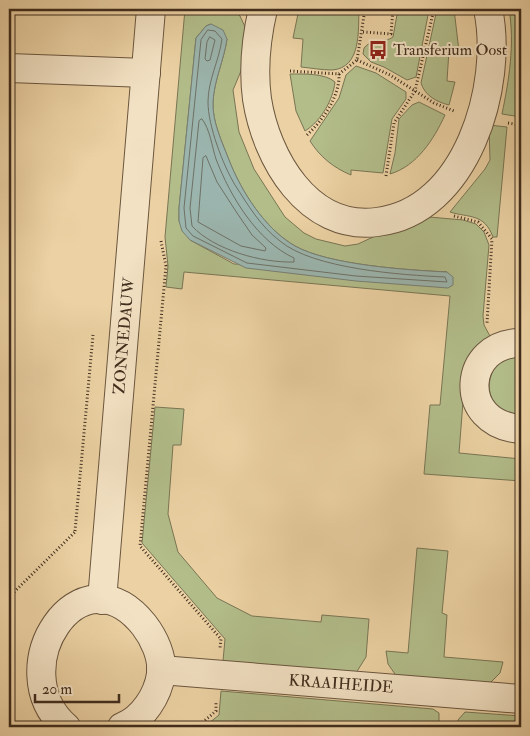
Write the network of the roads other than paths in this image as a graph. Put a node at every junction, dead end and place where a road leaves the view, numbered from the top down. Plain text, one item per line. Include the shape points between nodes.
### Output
1 (152, 9) edge
2 (263, 9) edge
3 (488, 9) edge
4 (9, 68) edge
5 (146, 73) junction
6 (511, 344) edge
7 (521, 428) edge
8 (102, 600) junction
9 (161, 670) junction
10 (521, 699) edge
11 (66, 727) edge
12 (122, 727) edge

1 - 5 street, ZONNEDAUW
2 - 3 street via 256,48 257,99 270,146 280,167 298,190 318,208 353,222 396,218 425,202 451,176 464,156 481,118 491,68
4 - 5 street
5 - 8 street, ZONNEDAUW
6 - 7 street via 491,352 481,362 475,375 474,389 485,414 496,423
8 - 9 street via 116,603 135,614 154,638
8 - 11 street via 78,601 62,607 40,626 22,662 34,698 50,718
9 - 10 street, KRAAIHEIDE
9 - 12 street via 150,704

